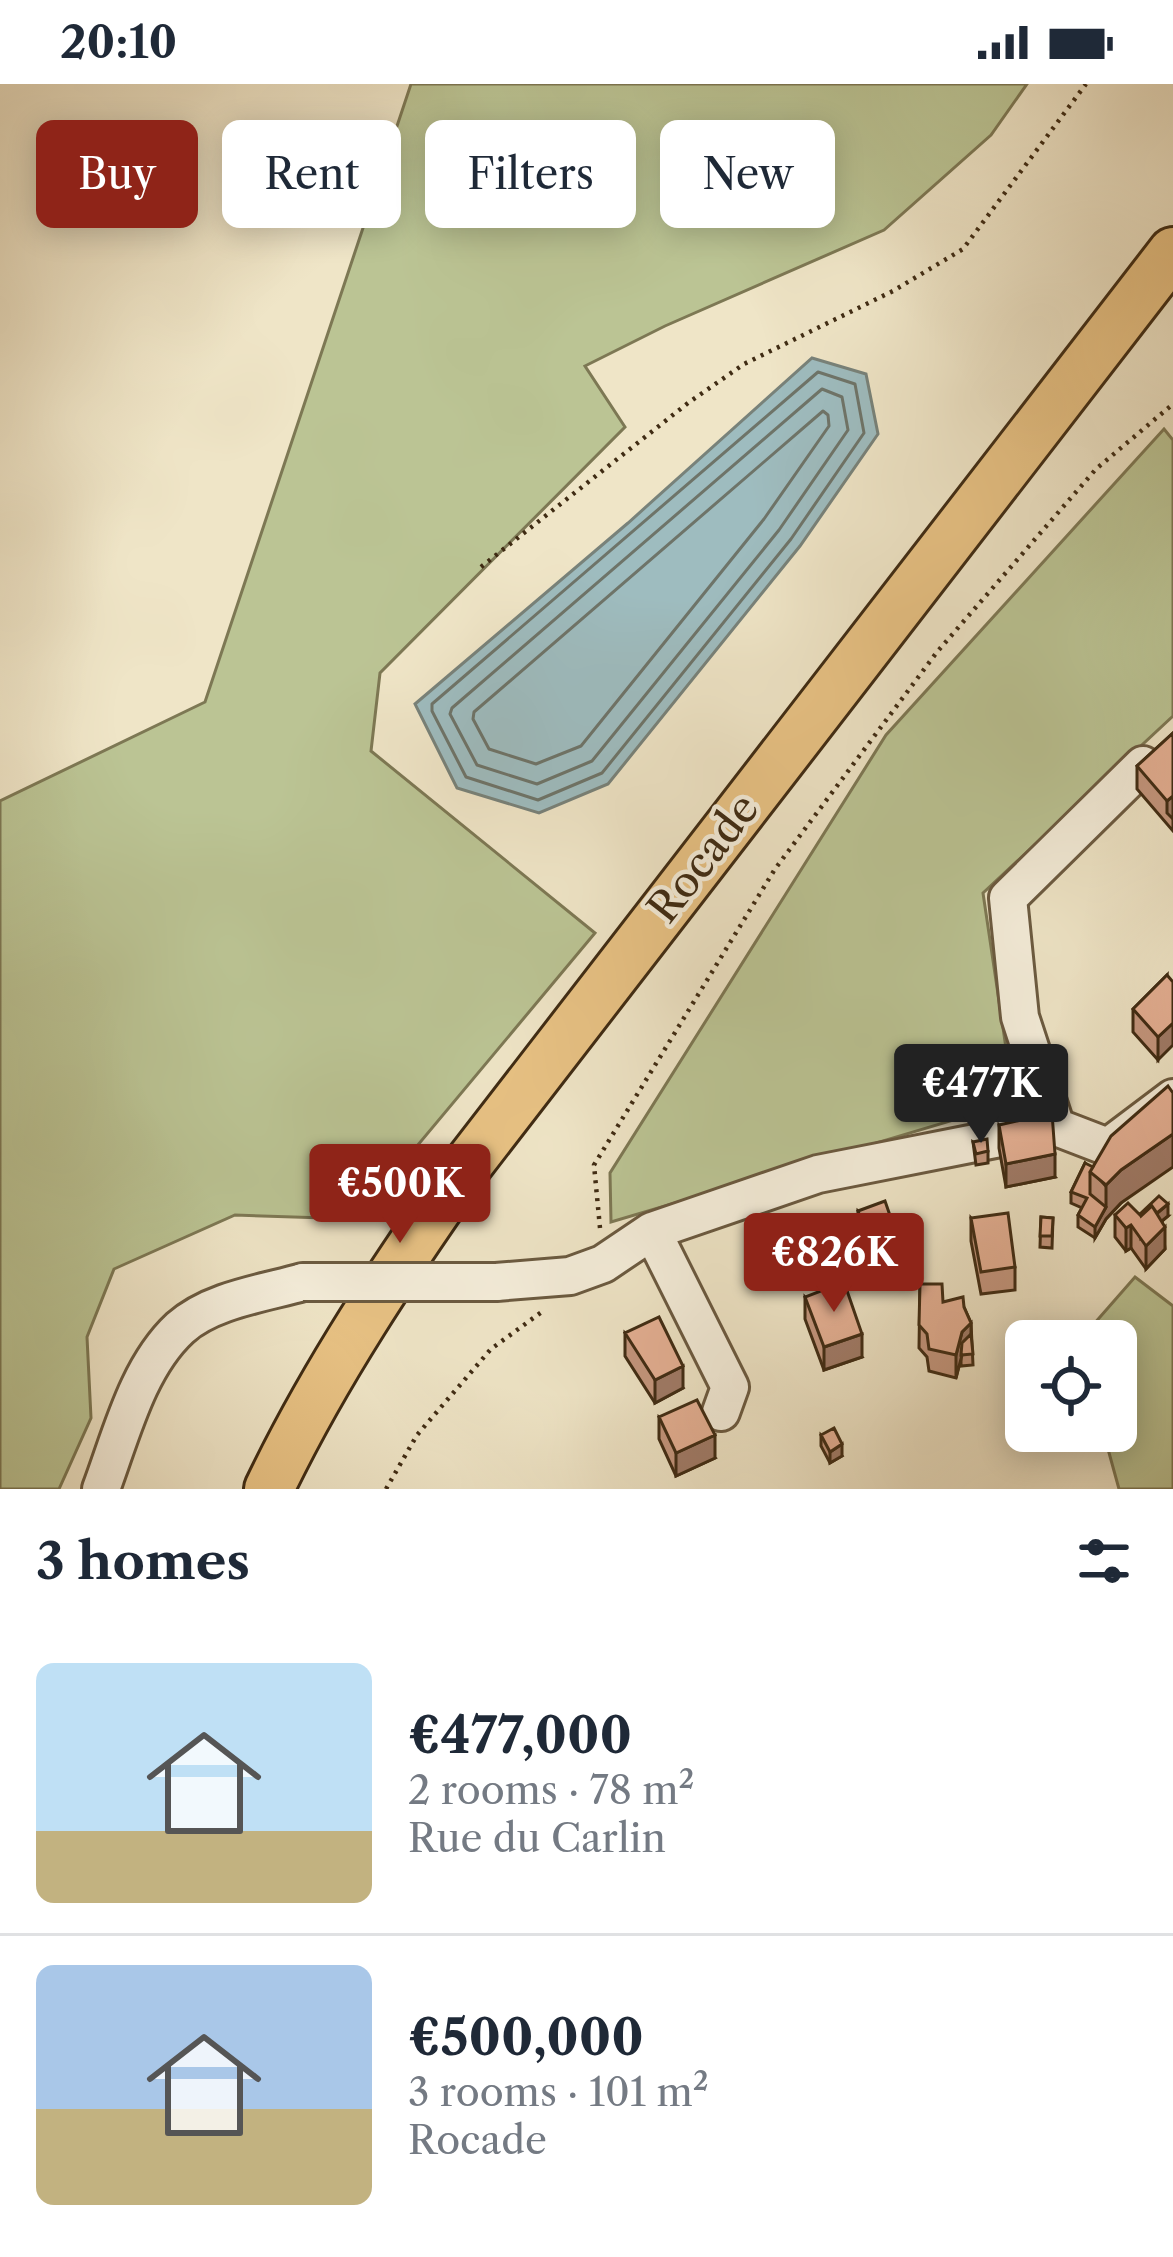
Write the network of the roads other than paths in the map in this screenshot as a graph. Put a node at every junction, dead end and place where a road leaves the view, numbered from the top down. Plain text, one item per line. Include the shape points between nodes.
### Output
1 (1173, 252) edge
2 (1143, 765) edge
3 (1173, 1098) edge
4 (1055, 1127) junction
5 (652, 1231) junction
6 (721, 1412) dead end
7 (101, 1489) edge
8 (269, 1489) edge

1 - 8 main road, Rocade via 469,1163 346,1347
2 - 4 street via 1008,898 1020,1017
3 - 4 street via 1108,1147
4 - 5 street via 818,1174
5 - 6 street via 730,1388
5 - 7 street, bridge via 587,1270 496,1282 303,1282 225,1304 180,1328 143,1379

